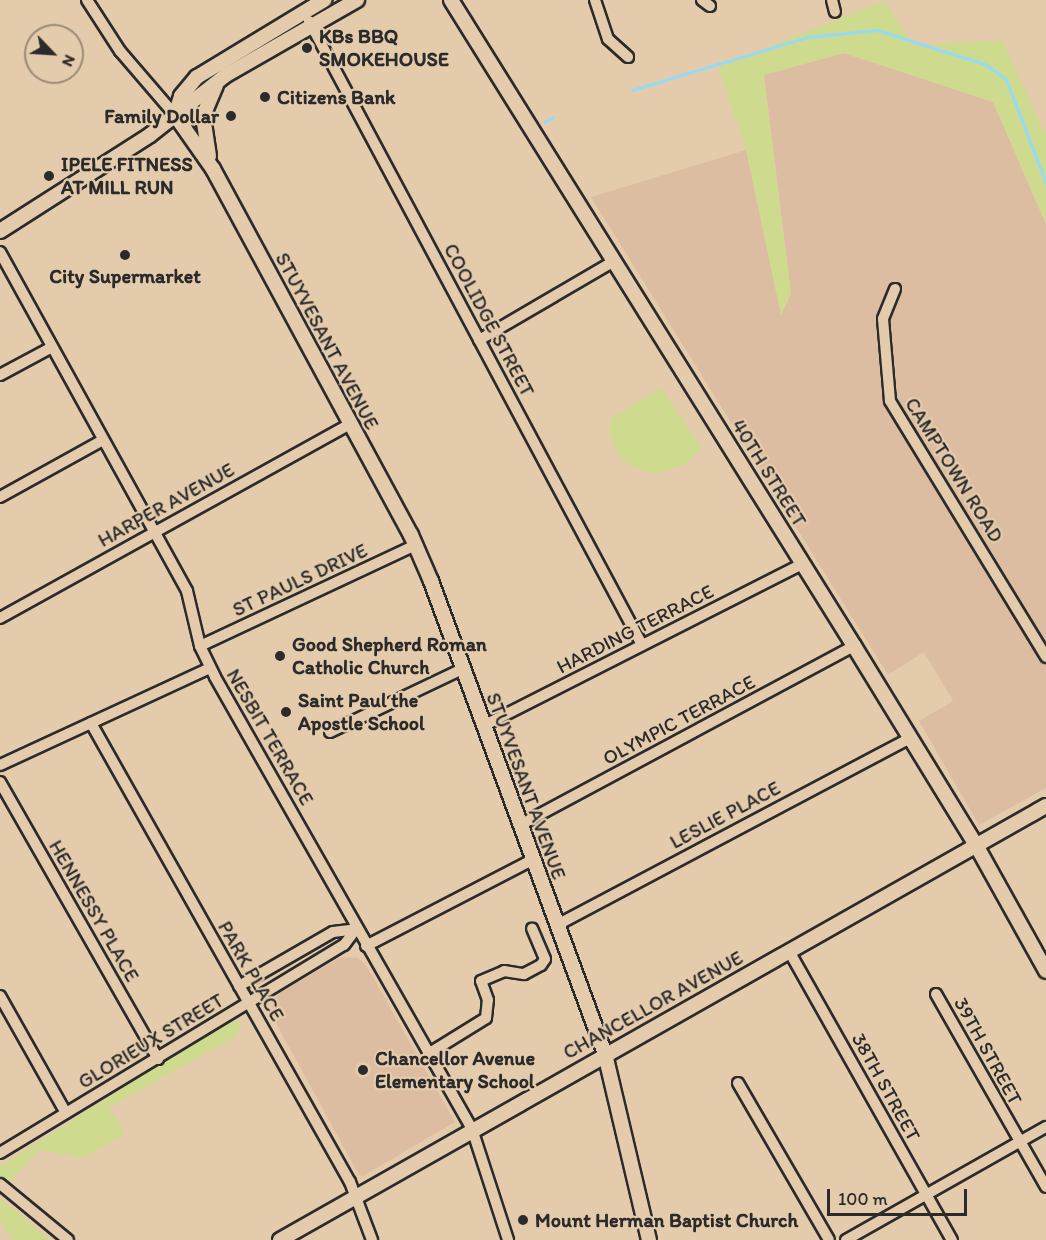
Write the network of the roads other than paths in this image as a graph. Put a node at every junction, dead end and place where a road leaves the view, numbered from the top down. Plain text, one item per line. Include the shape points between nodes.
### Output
1 (87, 0) edge
2 (324, 0) edge
3 (357, 0) edge
4 (451, 0) edge
5 (595, 0) edge
6 (832, 0) edge
7 (304, 12) junction
8 (835, 12) dead end
9 (311, 26) junction
10 (628, 57) dead end
11 (226, 75) junction
12 (175, 116) junction
13 (213, 169) junction
14 (0, 231) edge
15 (0, 252) edge
16 (614, 261) junction
17 (895, 289) dead end
18 (479, 340) junction
19 (52, 347) junction
20 (0, 375) edge
21 (350, 424) junction
22 (103, 440) junction
23 (0, 497) edge
24 (154, 532) junction
25 (416, 545) junction
26 (803, 564) junction
27 (0, 618) edge
28 (642, 645) junction
29 (200, 646) junction
30 (854, 646) junction
31 (1046, 657) edge
32 (210, 668) junction
33 (462, 669) junction
34 (91, 723) junction
35 (483, 726) junction
36 (330, 732) dead end
37 (910, 738) junction
38 (0, 765) edge
39 (0, 782) edge
40 (1046, 806) edge
41 (520, 825) junction
42 (976, 845) junction
43 (532, 860) junction
44 (557, 925) junction
45 (356, 929) junction
46 (532, 929) dead end
47 (366, 946) junction
48 (789, 951) junction
49 (1046, 971) edge
50 (239, 986) junction
51 (936, 994) dead end
52 (0, 996) edge
53 (248, 1003) junction
54 (428, 1054) junction
55 (604, 1054) junction
56 (158, 1059) junction
57 (738, 1083) dead end
58 (66, 1113) junction
59 (1046, 1127) edge
60 (472, 1129) junction
61 (1019, 1143) junction
62 (0, 1153) edge
63 (0, 1184) edge
64 (1046, 1187) edge
65 (356, 1195) junction
66 (926, 1196) junction
67 (69, 1240) edge
68 (280, 1240) edge
69 (372, 1240) edge
70 (508, 1240) edge
71 (649, 1240) edge
72 (829, 1240) edge
73 (846, 1240) edge
74 (951, 1240) edge

1 - 12 street via 120,51
2 - 7 main road
3 - 9 main road
4 - 16 main road, 40TH STREET
5 - 10 street via 608,39
6 - 8 street
7 - 9 street, COOLIDGE STREET
7 - 12 main road via 197,77 181,96
9 - 11 main road
9 - 18 street, COOLIDGE STREET
11 - 12 main road
11 - 13 main road via 213,90 203,116 203,134
12 - 13 main road, STUYVESANT AVENUE
12 - 14 main road
13 - 21 main road, STUYVESANT AVENUE
15 - 19 street, NESBIT TERRACE
16 - 18 street
16 - 26 main road, 40TH STREET
17 - 31 street, CAMPTOWN ROAD via 883,319 890,401
18 - 28 street, COOLIDGE STREET
19 - 20 street
19 - 22 street, NESBIT TERRACE
21 - 24 street, HARPER AVENUE
21 - 25 main road, STUYVESANT AVENUE
22 - 23 street
22 - 24 street, NESBIT TERRACE
24 - 27 street, HARPER AVENUE
24 - 29 street, NESBIT TERRACE via 191,600
25 - 29 street, ST PAULS DRIVE
25 - 33 main road, STUYVESANT AVENUE
26 - 28 street, HARDING TERRACE
26 - 30 main road, 40TH STREET
28 - 35 street, HARDING TERRACE
29 - 32 street, NESBIT TERRACE
30 - 37 main road, 40TH STREET
30 - 41 street, OLYMPIC TERRACE
32 - 34 street
32 - 45 street, NESBIT TERRACE
33 - 35 main road, STUYVESANT AVENUE
33 - 36 street
34 - 38 street
34 - 50 street, PARK PLACE
35 - 41 main road, STUYVESANT AVENUE
37 - 42 main road, 40TH STREET
37 - 44 street, LESLIE PLACE
39 - 56 street, HENNESSY PLACE
40 - 42 main road, CHANCELLOR AVENUE
41 - 43 main road, STUYVESANT AVENUE
42 - 48 main road, CHANCELLOR AVENUE
42 - 49 main road, 40TH STREET
43 - 44 main road, STUYVESANT AVENUE
43 - 47 street
44 - 55 main road, STUYVESANT AVENUE
45 - 47 street, NESBIT TERRACE
45 - 50 street, GLORIEUX STREET via 333,932
45 - 53 street, GLORIEUX STREET via 344,945
46 - 54 street via 545,959 541,965 524,974 504,971 481,981 488,1000 486,1018
47 - 54 street, NESBIT TERRACE
48 - 55 main road, CHANCELLOR AVENUE
48 - 66 street, 38TH STREET
50 - 53 street, PARK PLACE
51 - 61 street, 39TH STREET
52 - 58 street
53 - 56 street, GLORIEUX STREET
53 - 65 street, PARK PLACE
54 - 60 street, NESBIT TERRACE
55 - 60 main road, CHANCELLOR AVENUE
55 - 71 main road, STUYVESANT AVENUE
56 - 58 street, GLORIEUX STREET
57 - 72 street
58 - 62 street, GLORIEUX STREET
59 - 61 street
60 - 65 main road, CHANCELLOR AVENUE
60 - 70 street, NESBIT TERRACE
61 - 64 street, 39TH STREET
61 - 66 street
63 - 67 street
65 - 68 main road, CHANCELLOR AVENUE
65 - 69 street, PARK PLACE
66 - 73 street
66 - 74 street, 38TH STREET

